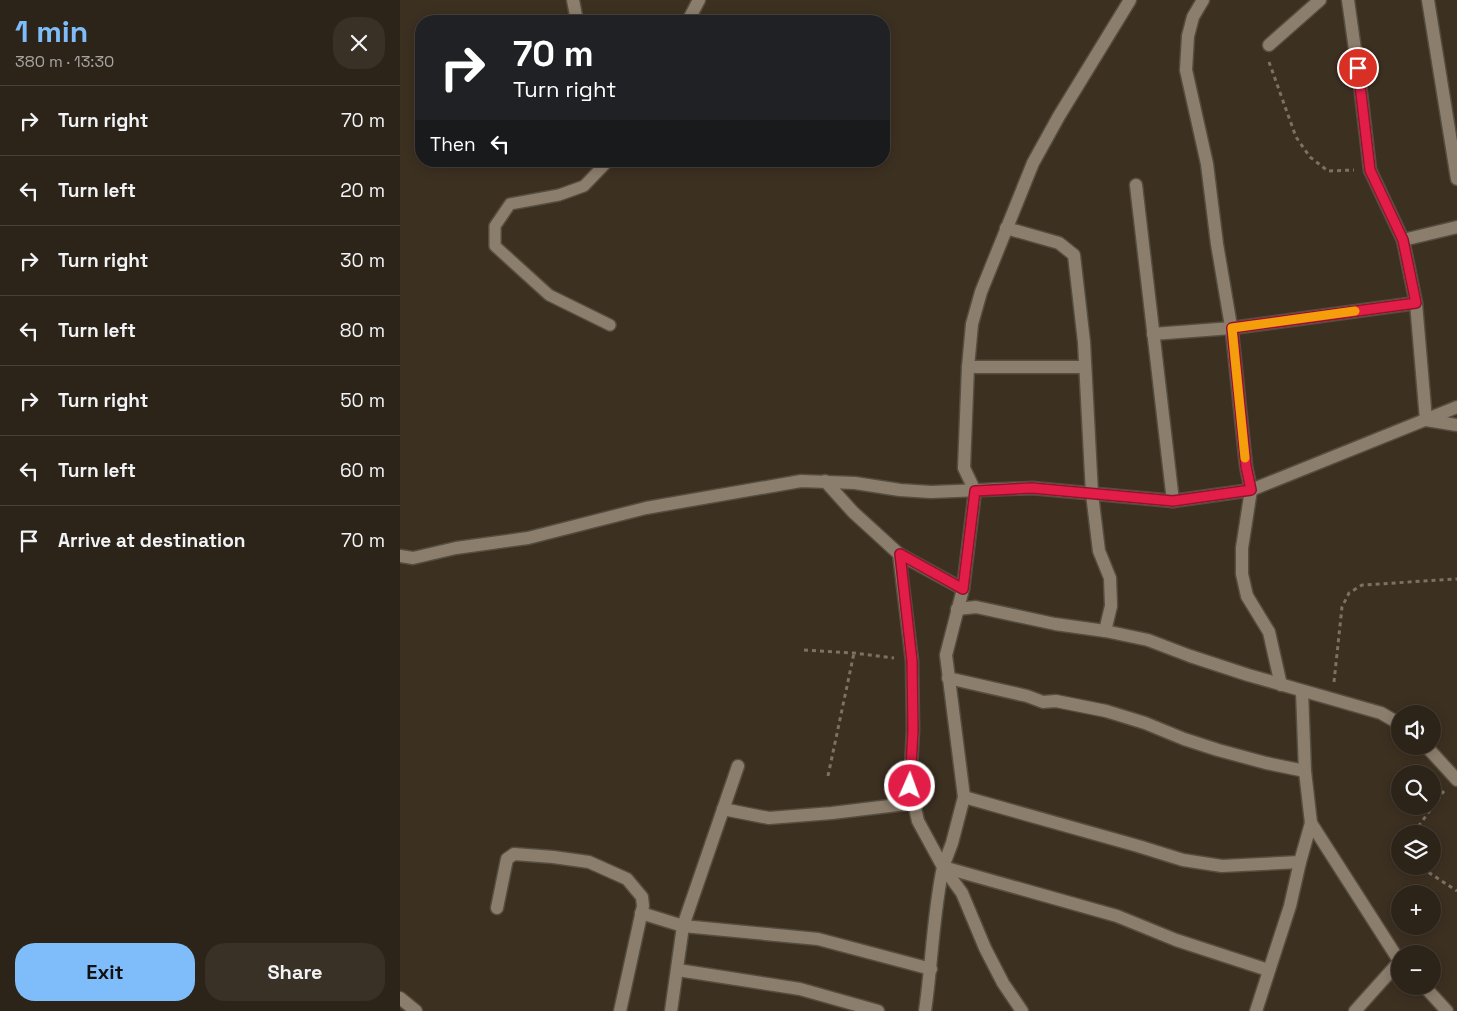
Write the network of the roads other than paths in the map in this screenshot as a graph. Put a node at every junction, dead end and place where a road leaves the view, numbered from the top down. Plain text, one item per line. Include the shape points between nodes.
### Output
1 (573, 0) edge
2 (699, 0) edge
3 (1130, 0) edge
4 (1203, 0) edge
5 (1320, 0) edge
6 (1348, 0) edge
7 (1428, 0) edge
8 (576, 15) edge
9 (691, 15) edge
10 (1270, 46) road end
11 (602, 167) edge
12 (1456, 171) edge
13 (1136, 185) dead end
14 (1457, 227) edge
15 (1006, 228) junction
16 (1403, 240) junction
17 (1416, 303) junction
18 (610, 325) dead end
19 (1232, 328) junction
20 (1153, 334) junction
21 (968, 367) junction
22 (1085, 367) junction
23 (1457, 407) edge
24 (1426, 420) junction
25 (1457, 425) edge
26 (825, 481) junction
27 (1251, 490) junction
28 (975, 491) junction
29 (1092, 494) junction
30 (1173, 501) junction
31 (900, 554) junction
32 (400, 556) edge
33 (963, 589) junction
34 (957, 609) junction
35 (1105, 631) junction
36 (948, 678) junction
37 (1281, 685) junction
38 (1302, 691) junction
39 (1391, 719) edge
40 (1434, 755) edge
41 (738, 766) dead end
42 (1305, 771) junction
43 (1456, 778) edge
44 (964, 797) junction
45 (914, 804) junction
46 (723, 809) junction
47 (1311, 823) junction
48 (1300, 862) junction
49 (943, 867) junction
50 (497, 908) dead end
51 (641, 913) junction
52 (684, 926) junction
53 (1391, 948) edge
54 (931, 969) junction
55 (678, 970) junction
56 (1268, 970) junction
57 (1391, 972) edge
58 (1433, 995) edge
59 (400, 998) edge
60 (416, 1011) edge
61 (620, 1011) edge
62 (671, 1011) edge
63 (878, 1011) edge
64 (925, 1011) edge
65 (1022, 1011) edge
66 (1256, 1011) edge
67 (1355, 1011) edge
68 (1448, 1011) edge

1 - 8 street
2 - 9 street
3 - 15 street via 1033,163
4 - 19 street via 1193,17 1188,36 1186,70 1206,164
5 - 10 street
6 - 16 street via 1370,170
7 - 12 street
11 - 18 lane via 584,186 559,195 510,204 494,226 495,246 549,295
13 - 20 street
14 - 16 street
15 - 21 street via 972,324
15 - 22 street via 1059,243 1074,255
16 - 17 street
17 - 19 street
17 - 24 street
19 - 20 street
19 - 27 street
20 - 30 street
21 - 22 street
21 - 28 street via 964,468
22 - 29 street
23 - 24 street
24 - 25 street
24 - 27 street
26 - 28 street via 931,492
26 - 31 street via 853,512
26 - 32 street via 801,481 656,506 528,538 413,558
27 - 30 street
27 - 37 street via 1242,548 1242,574 1248,596 1269,632
28 - 29 street via 1032,488
28 - 33 street
29 - 30 street
29 - 35 street via 1099,551 1110,578 1111,606
31 - 33 street
31 - 45 street via 912,661 910,786
33 - 34 street
34 - 35 street via 976,607
34 - 36 street via 946,655
35 - 37 street via 1148,640
36 - 42 street via 1042,702 1056,700 1106,711 1218,750
36 - 44 street
37 - 38 street
38 - 39 street via 1381,713
38 - 42 street
40 - 43 street
41 - 46 street
42 - 47 street
44 - 48 street via 1183,860 1222,866
44 - 49 street
45 - 46 street via 769,818
45 - 49 street via 918,821
46 - 52 street
47 - 48 street
47 - 53 street
48 - 56 street via 1290,906
49 - 54 street via 937,896
49 - 56 street via 1117,916 1176,940
49 - 65 street via 962,893 1002,983
50 - 51 street via 507,859 514,854 588,862 627,879 642,897
51 - 52 street
51 - 61 street
52 - 54 street via 818,939
52 - 55 street
54 - 64 street
55 - 62 street
55 - 63 street via 800,989
56 - 66 street
57 - 67 street
58 - 68 street
59 - 60 street

